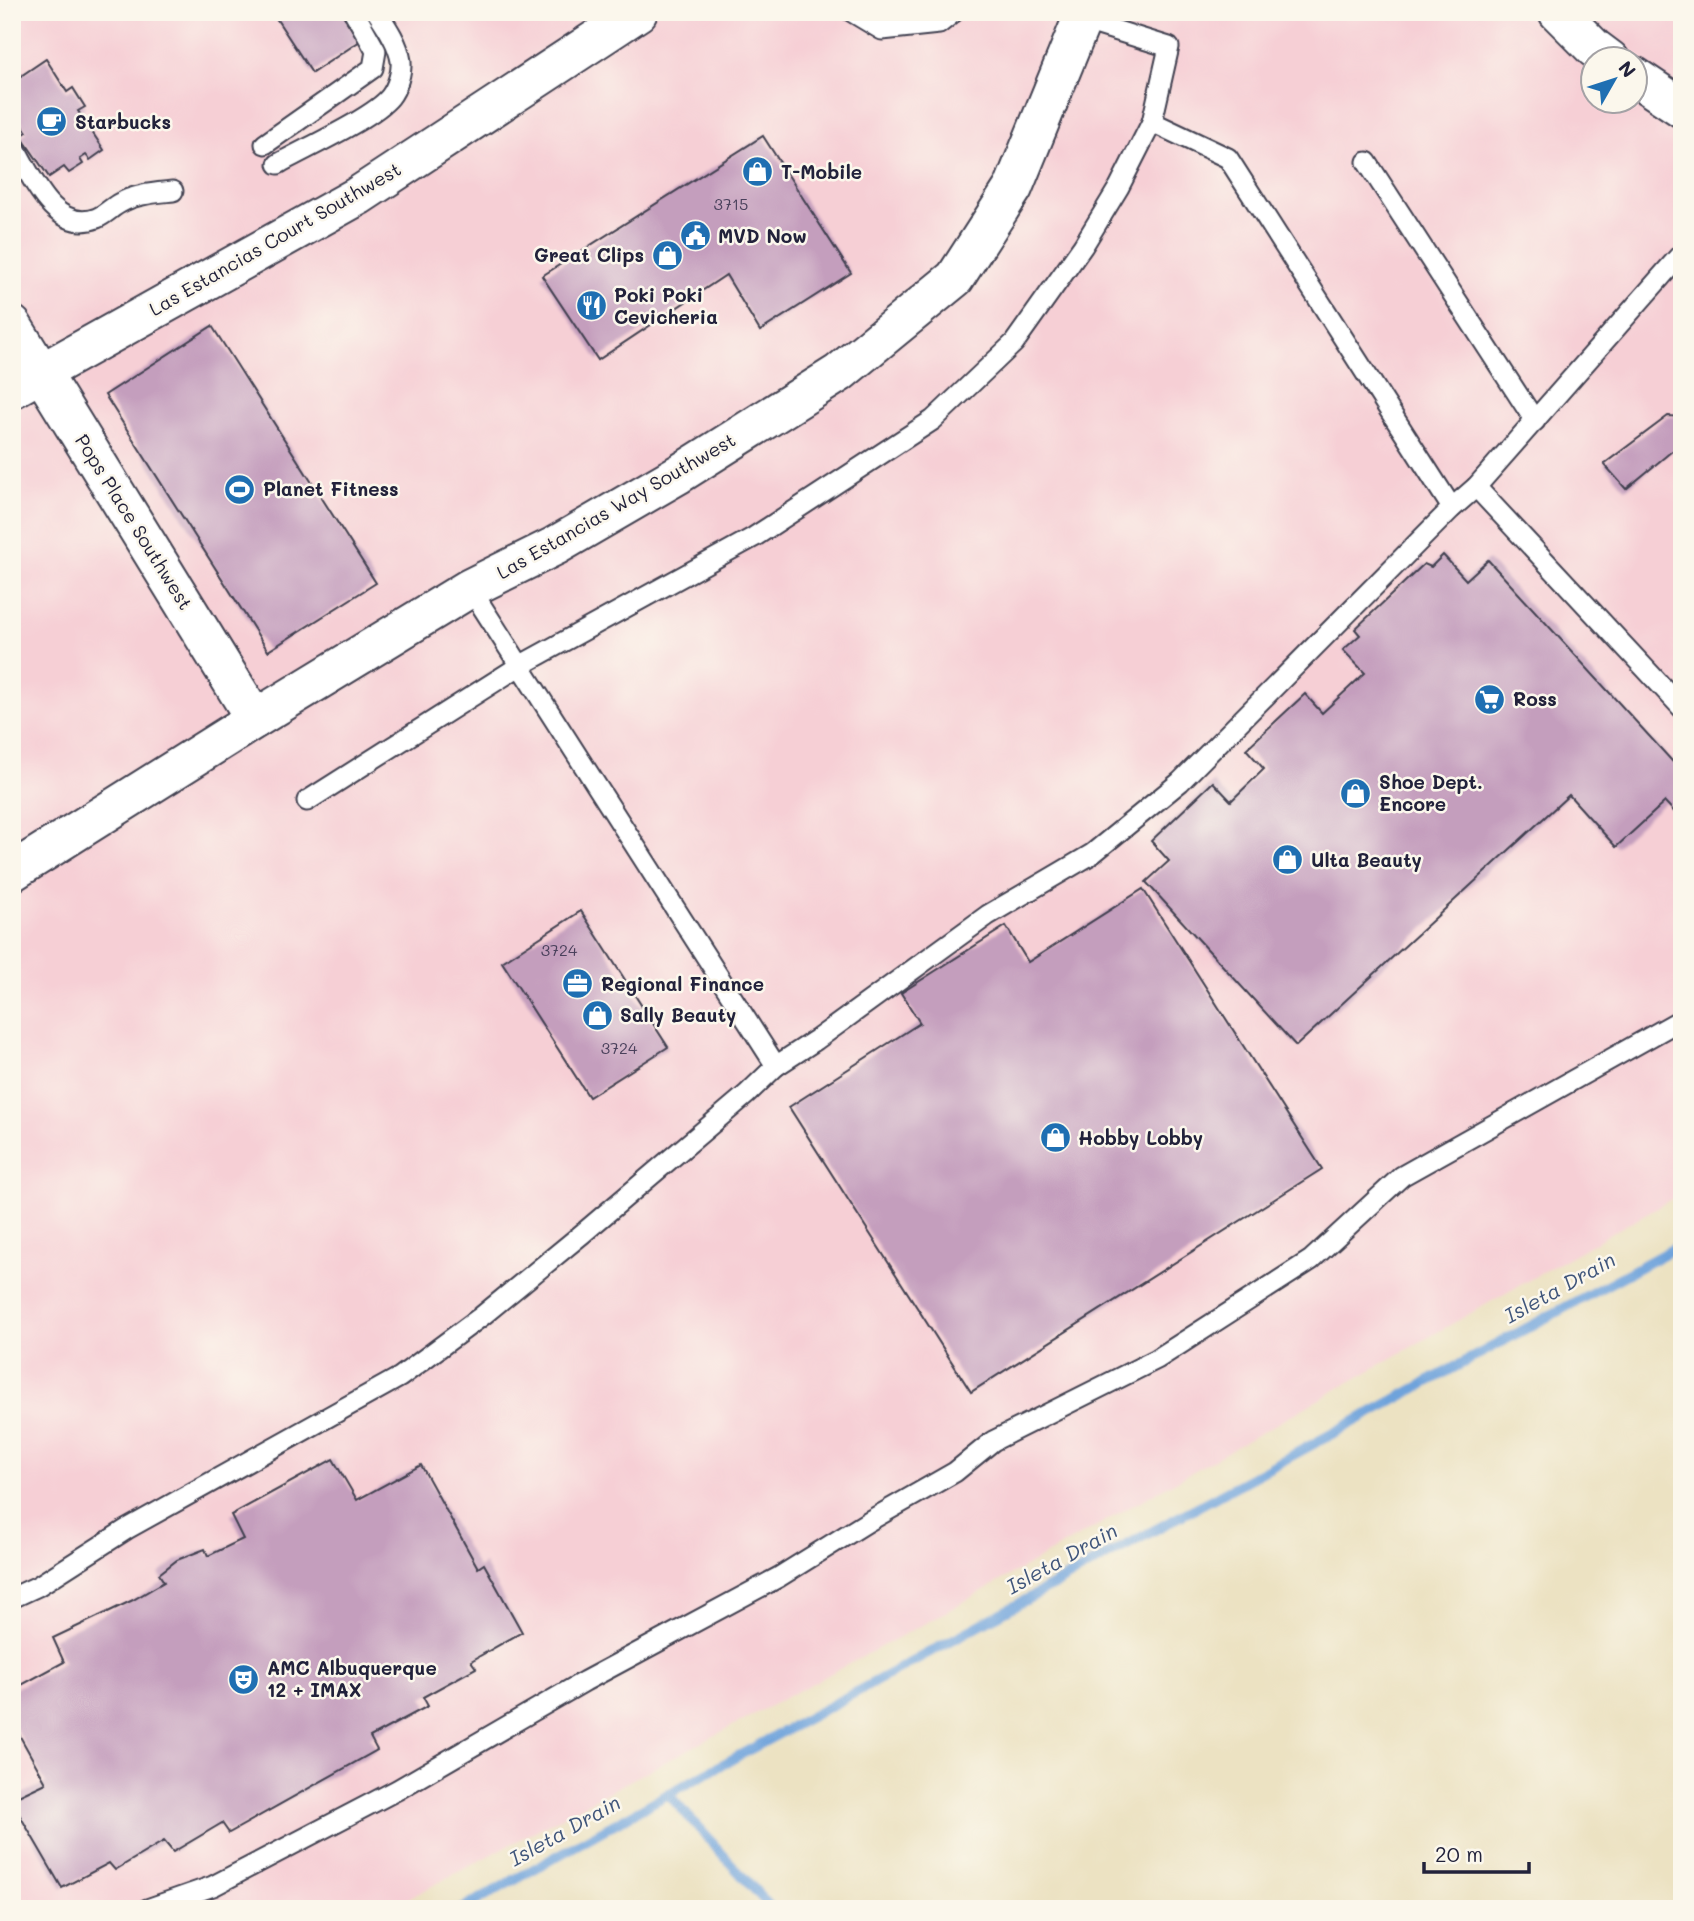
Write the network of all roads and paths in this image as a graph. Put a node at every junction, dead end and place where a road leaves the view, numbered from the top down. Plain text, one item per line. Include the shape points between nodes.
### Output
1 (354, 12) edge
2 (377, 12) edge
3 (639, 12) edge
4 (852, 12) edge
5 (954, 12) edge
6 (1558, 12) edge
7 (1083, 16) edge
8 (1592, 46) edge
9 (1648, 85) edge
10 (1682, 108) edge
11 (1152, 122) junction
12 (12, 143) edge
13 (265, 144) dead end
14 (1367, 162) dead end
15 (278, 164) dead end
16 (173, 191) dead end
17 (1682, 253) edge
18 (12, 325) edge
19 (27, 380) edge
20 (1535, 421) junction
21 (1476, 487) junction
22 (1452, 508) junction
23 (470, 589) junction
24 (521, 665) junction
25 (1682, 708) edge
26 (255, 719) junction
27 (307, 801) dead end
28 (12, 872) edge
29 (1682, 1018) edge
30 (776, 1066) junction
31 (12, 1598) edge
32 (147, 1909) edge

1 - 13 lane via 376,51 373,68
2 - 15 lane via 398,49 401,64 390,97 374,111
3 - 19 street, Las Estancias Court Southwest via 358,196
4 - 5 lane via 882,30 939,24
6 - 8 street
7 - 11 lane via 1169,47
7 - 23 street, Las Estancias Way Southwest via 1013,188 955,278 839,373 679,474
9 - 10 street
11 - 22 lane via 1228,158
11 - 24 lane via 1083,246 1014,342 933,420 754,537
12 - 16 lane via 62,216 79,221 98,218 142,194
14 - 20 lane
17 - 20 lane
18 - 19 street, Pops Place Southwest
19 - 26 street, Pops Place Southwest
20 - 21 lane
21 - 22 lane
21 - 25 lane
22 - 30 lane via 1180,782 1092,854 988,915
23 - 24 lane
23 - 26 street, Las Estancias Way Southwest
24 - 27 lane
24 - 30 lane
26 - 28 street, Las Estancias Way Southwest
29 - 32 lane via 1402,1176 1311,1259 1157,1359 993,1441 955,1472 779,1577 585,1681 397,1790 212,1886
30 - 31 lane via 582,1234 400,1377

